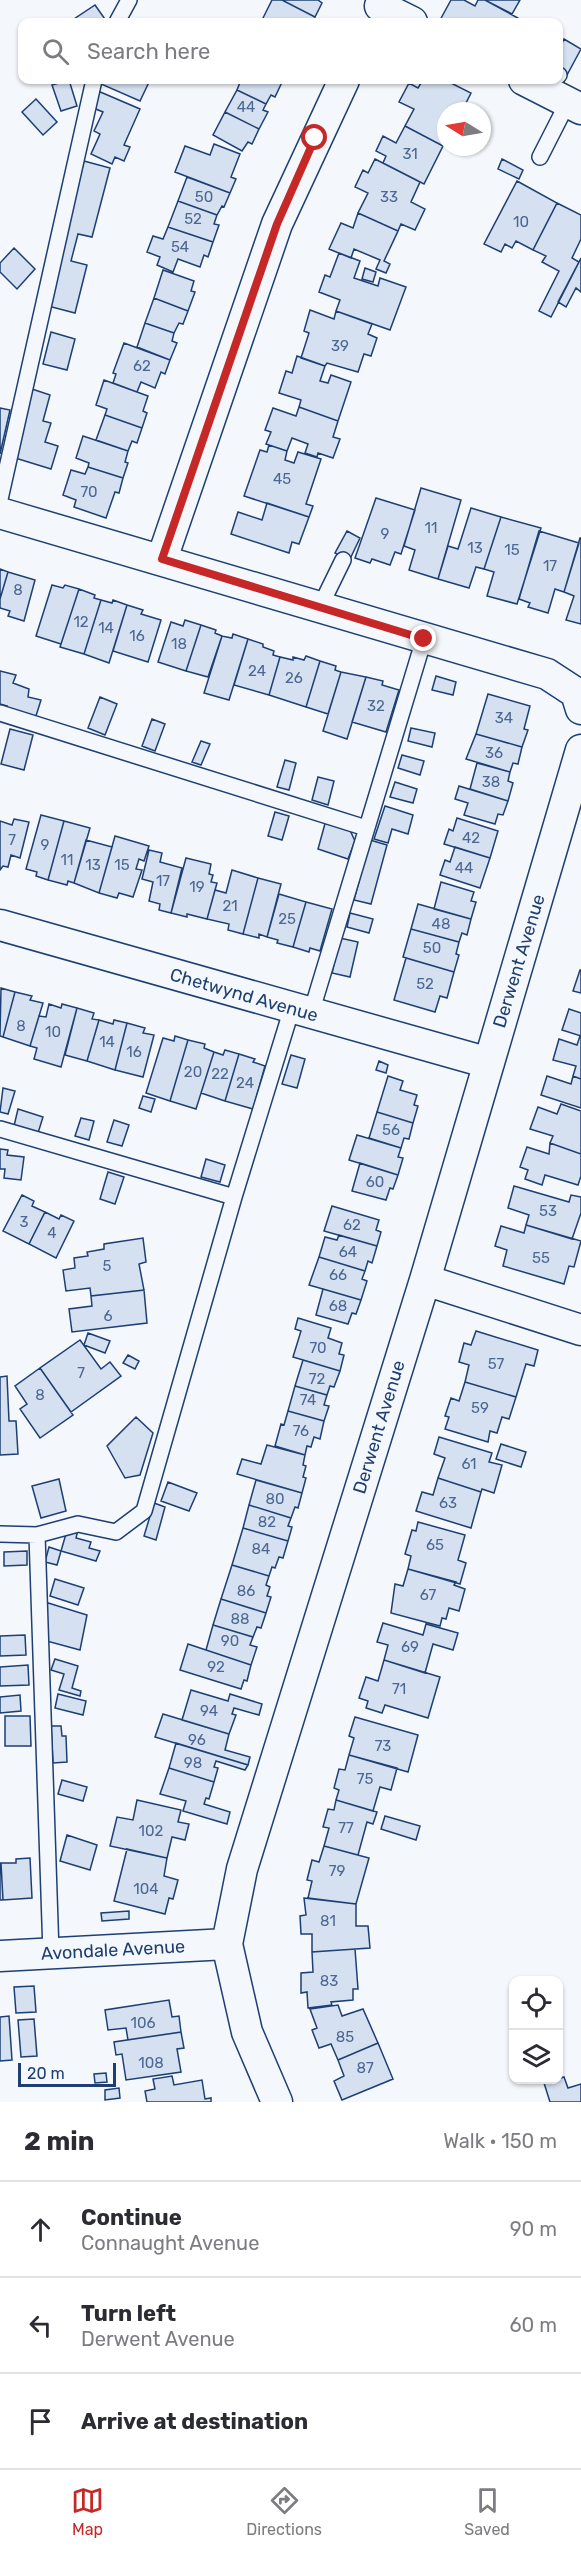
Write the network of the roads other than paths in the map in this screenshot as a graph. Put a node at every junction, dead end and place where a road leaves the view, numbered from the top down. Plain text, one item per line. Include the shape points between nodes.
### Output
1 (129, 0) edge
2 (378, 10) edge
3 (119, 18) edge
4 (401, 18) edge
5 (93, 84) edge
6 (342, 84) edge
7 (556, 87) edge
8 (540, 157) dead end
9 (0, 499) edge
10 (0, 513) edge
11 (162, 559) junction
12 (343, 560) dead end
13 (320, 607) junction
14 (424, 639) junction
15 (581, 708) edge
16 (0, 713) edge
17 (581, 750) edge
18 (366, 828) junction
19 (0, 926) edge
20 (301, 1011) junction
21 (489, 1063) junction
22 (0, 1129) edge
23 (234, 1197) junction
24 (425, 1280) junction
25 (581, 1330) edge
26 (0, 1534) edge
27 (37, 1535) junction
28 (227, 1944) junction
29 (51, 1953) junction
30 (0, 1956) edge
31 (277, 2102) edge

1 - 3 lane
2 - 4 street
5 - 9 lane
6 - 11 street via 277,224
7 - 8 lane
10 - 11 street
11 - 13 street
12 - 13 lane
13 - 14 street
14 - 15 street via 547,674 576,693
14 - 18 lane
16 - 18 lane
17 - 21 street, Derwent Avenue
18 - 20 lane
19 - 20 street, Chetwynd Avenue
20 - 21 street, Chetwynd Avenue
20 - 23 lane
21 - 24 street, Derwent Avenue
22 - 23 lane
23 - 27 lane via 144,1511 116,1532 78,1524
24 - 25 street
24 - 28 street, Derwent Avenue via 242,1869
26 - 27 lane
27 - 29 lane
28 - 29 street, Avondale Avenue
28 - 31 street, Derwent Avenue via 247,2032
29 - 30 street, Avondale Avenue

